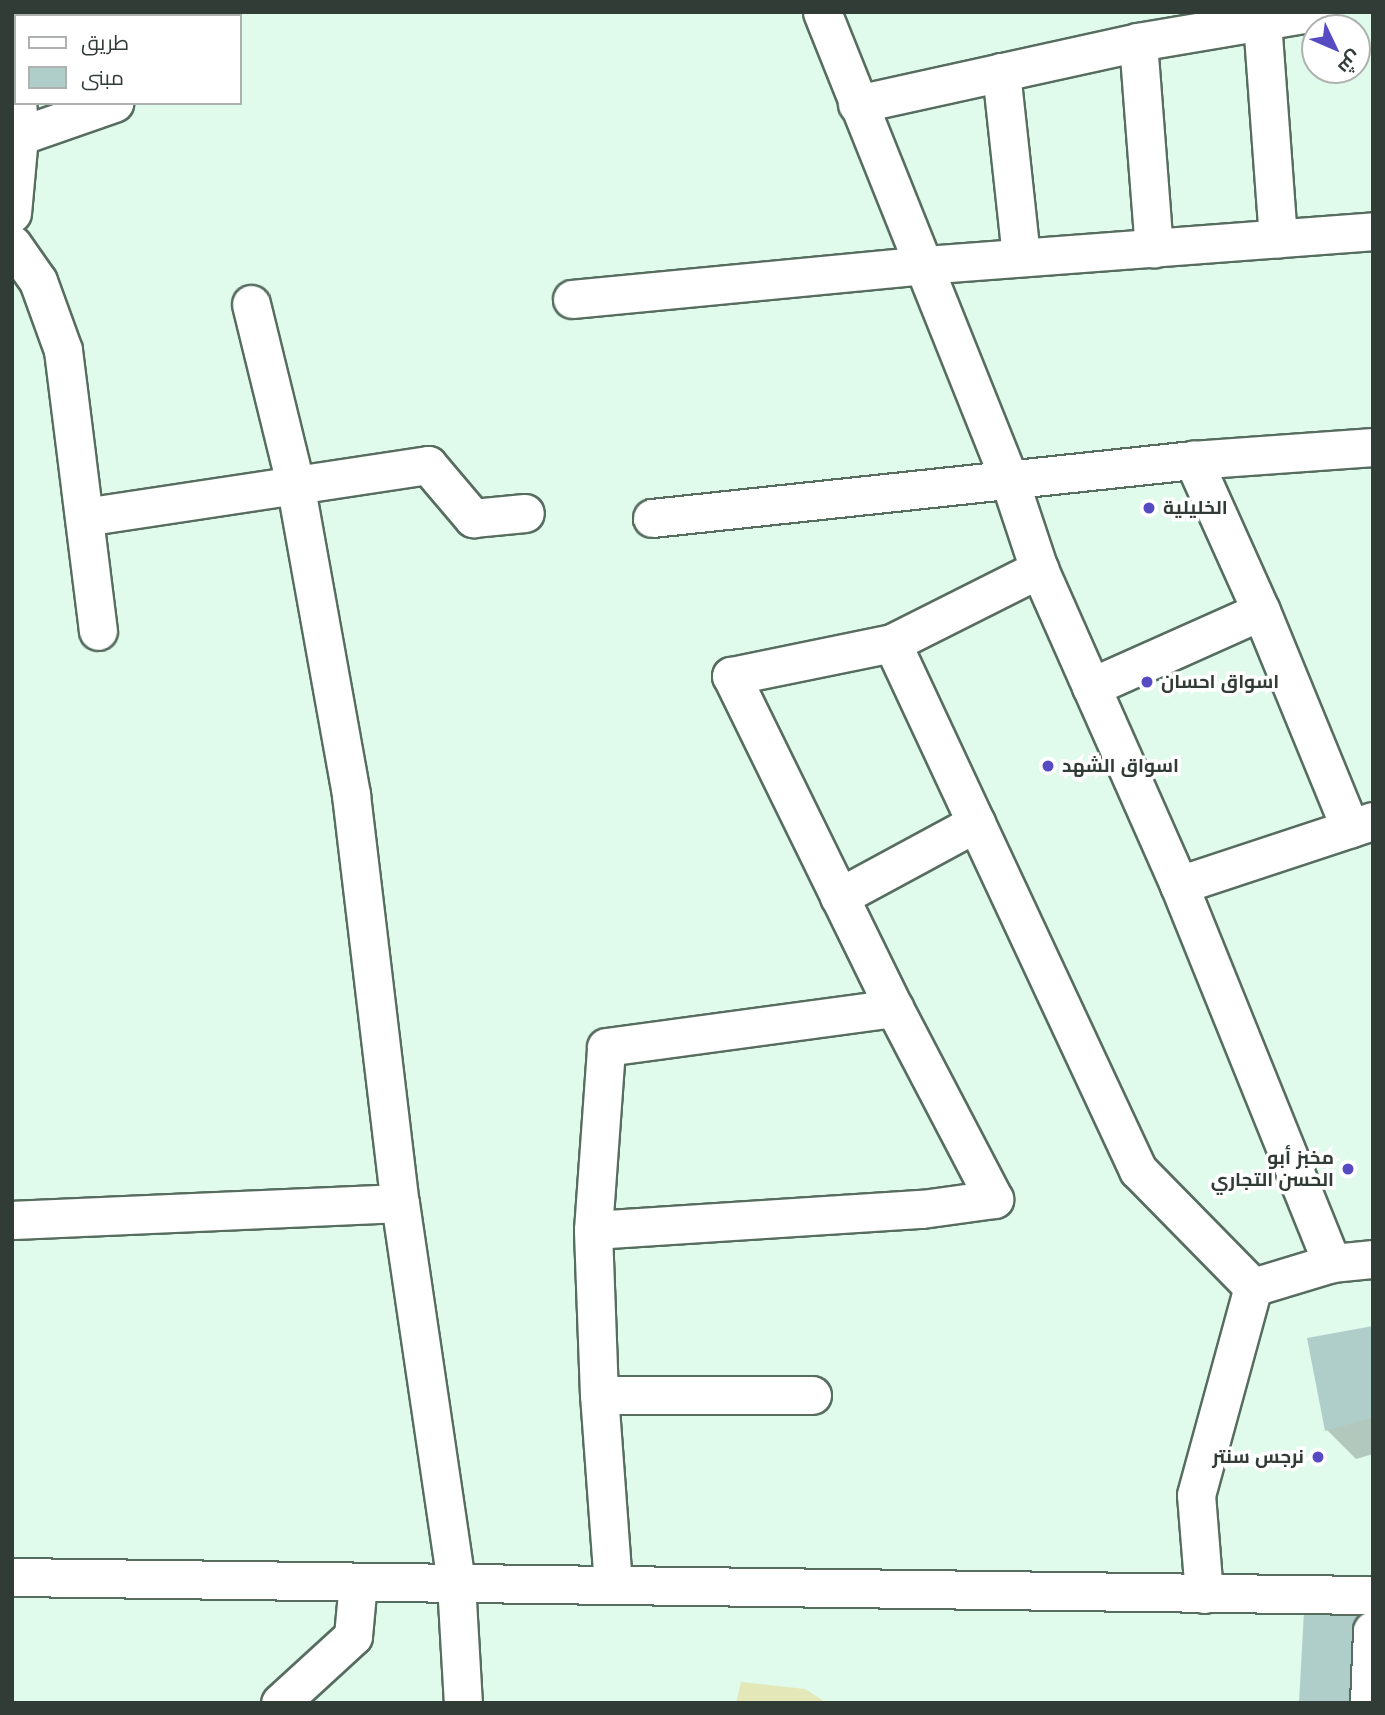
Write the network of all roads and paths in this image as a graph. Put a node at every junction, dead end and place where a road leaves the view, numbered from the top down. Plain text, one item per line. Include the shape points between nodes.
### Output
1 (822, 12) edge
2 (1316, 12) edge
3 (1262, 21) junction
4 (12, 40) edge
5 (1138, 42) junction
6 (14, 64) edge
7 (1001, 72) junction
8 (857, 104) junction
9 (103, 105) edge
10 (18, 120) edge
11 (12, 213) edge
12 (1373, 231) edge
13 (1278, 238) junction
14 (12, 244) edge
15 (1154, 248) junction
16 (1021, 257) junction
17 (923, 265) junction
18 (572, 299) dead end
19 (251, 304) dead end
20 (1373, 447) edge
21 (1193, 460) junction
22 (1009, 480) junction
23 (295, 483) junction
24 (525, 513) dead end
25 (84, 517) junction
26 (652, 518) dead end
27 (1039, 569) junction
28 (1261, 611) junction
29 (98, 631) dead end
30 (892, 643) junction
31 (1091, 687) junction
32 (976, 823) junction
33 (1362, 825) edge
34 (1179, 886) junction
35 (839, 897) junction
36 (894, 1008) junction
37 (400, 1203) junction
38 (12, 1220) edge
39 (593, 1230) junction
40 (1373, 1258) edge
41 (1332, 1263) junction
42 (1252, 1287) junction
43 (599, 1395) junction
44 (812, 1395) dead end
45 (12, 1577) edge
46 (358, 1582) junction
47 (456, 1583) junction
48 (613, 1585) junction
49 (1204, 1594) junction
50 (1373, 1595) edge
51 (1373, 1631) edge
52 (280, 1703) edge
53 (463, 1703) edge
54 (1370, 1703) edge

1 - 8 street
2 - 3 street
3 - 5 street
3 - 13 street
4 - 6 street
5 - 7 street
5 - 15 street
7 - 8 street
7 - 16 street
8 - 17 street
9 - 10 street
10 - 11 street
12 - 13 street
13 - 15 street
14 - 25 street via 38,281 63,350
15 - 16 street
16 - 17 street
17 - 18 street
17 - 22 street
19 - 23 street
20 - 21 street
21 - 22 street
21 - 28 street
22 - 26 street
22 - 27 street
23 - 24 street via 428,466 473,519
23 - 25 street
23 - 37 street via 351,795
25 - 29 street
27 - 30 street
27 - 31 street
28 - 31 street
28 - 33 street
30 - 32 street
30 - 35 street via 731,676
31 - 34 street
32 - 35 street
32 - 42 street via 1138,1170
33 - 34 street
34 - 41 street
35 - 36 street
36 - 39 street via 606,1046
36 - 39 street via 993,1199 922,1209
37 - 38 street
37 - 47 street
39 - 43 street
40 - 41 street
41 - 42 street
42 - 49 street via 1196,1495
43 - 44 street
43 - 48 street
45 - 46 street
46 - 47 street
46 - 52 street via 353,1636
47 - 48 street
47 - 53 street
48 - 49 street
49 - 50 street
51 - 54 main road

